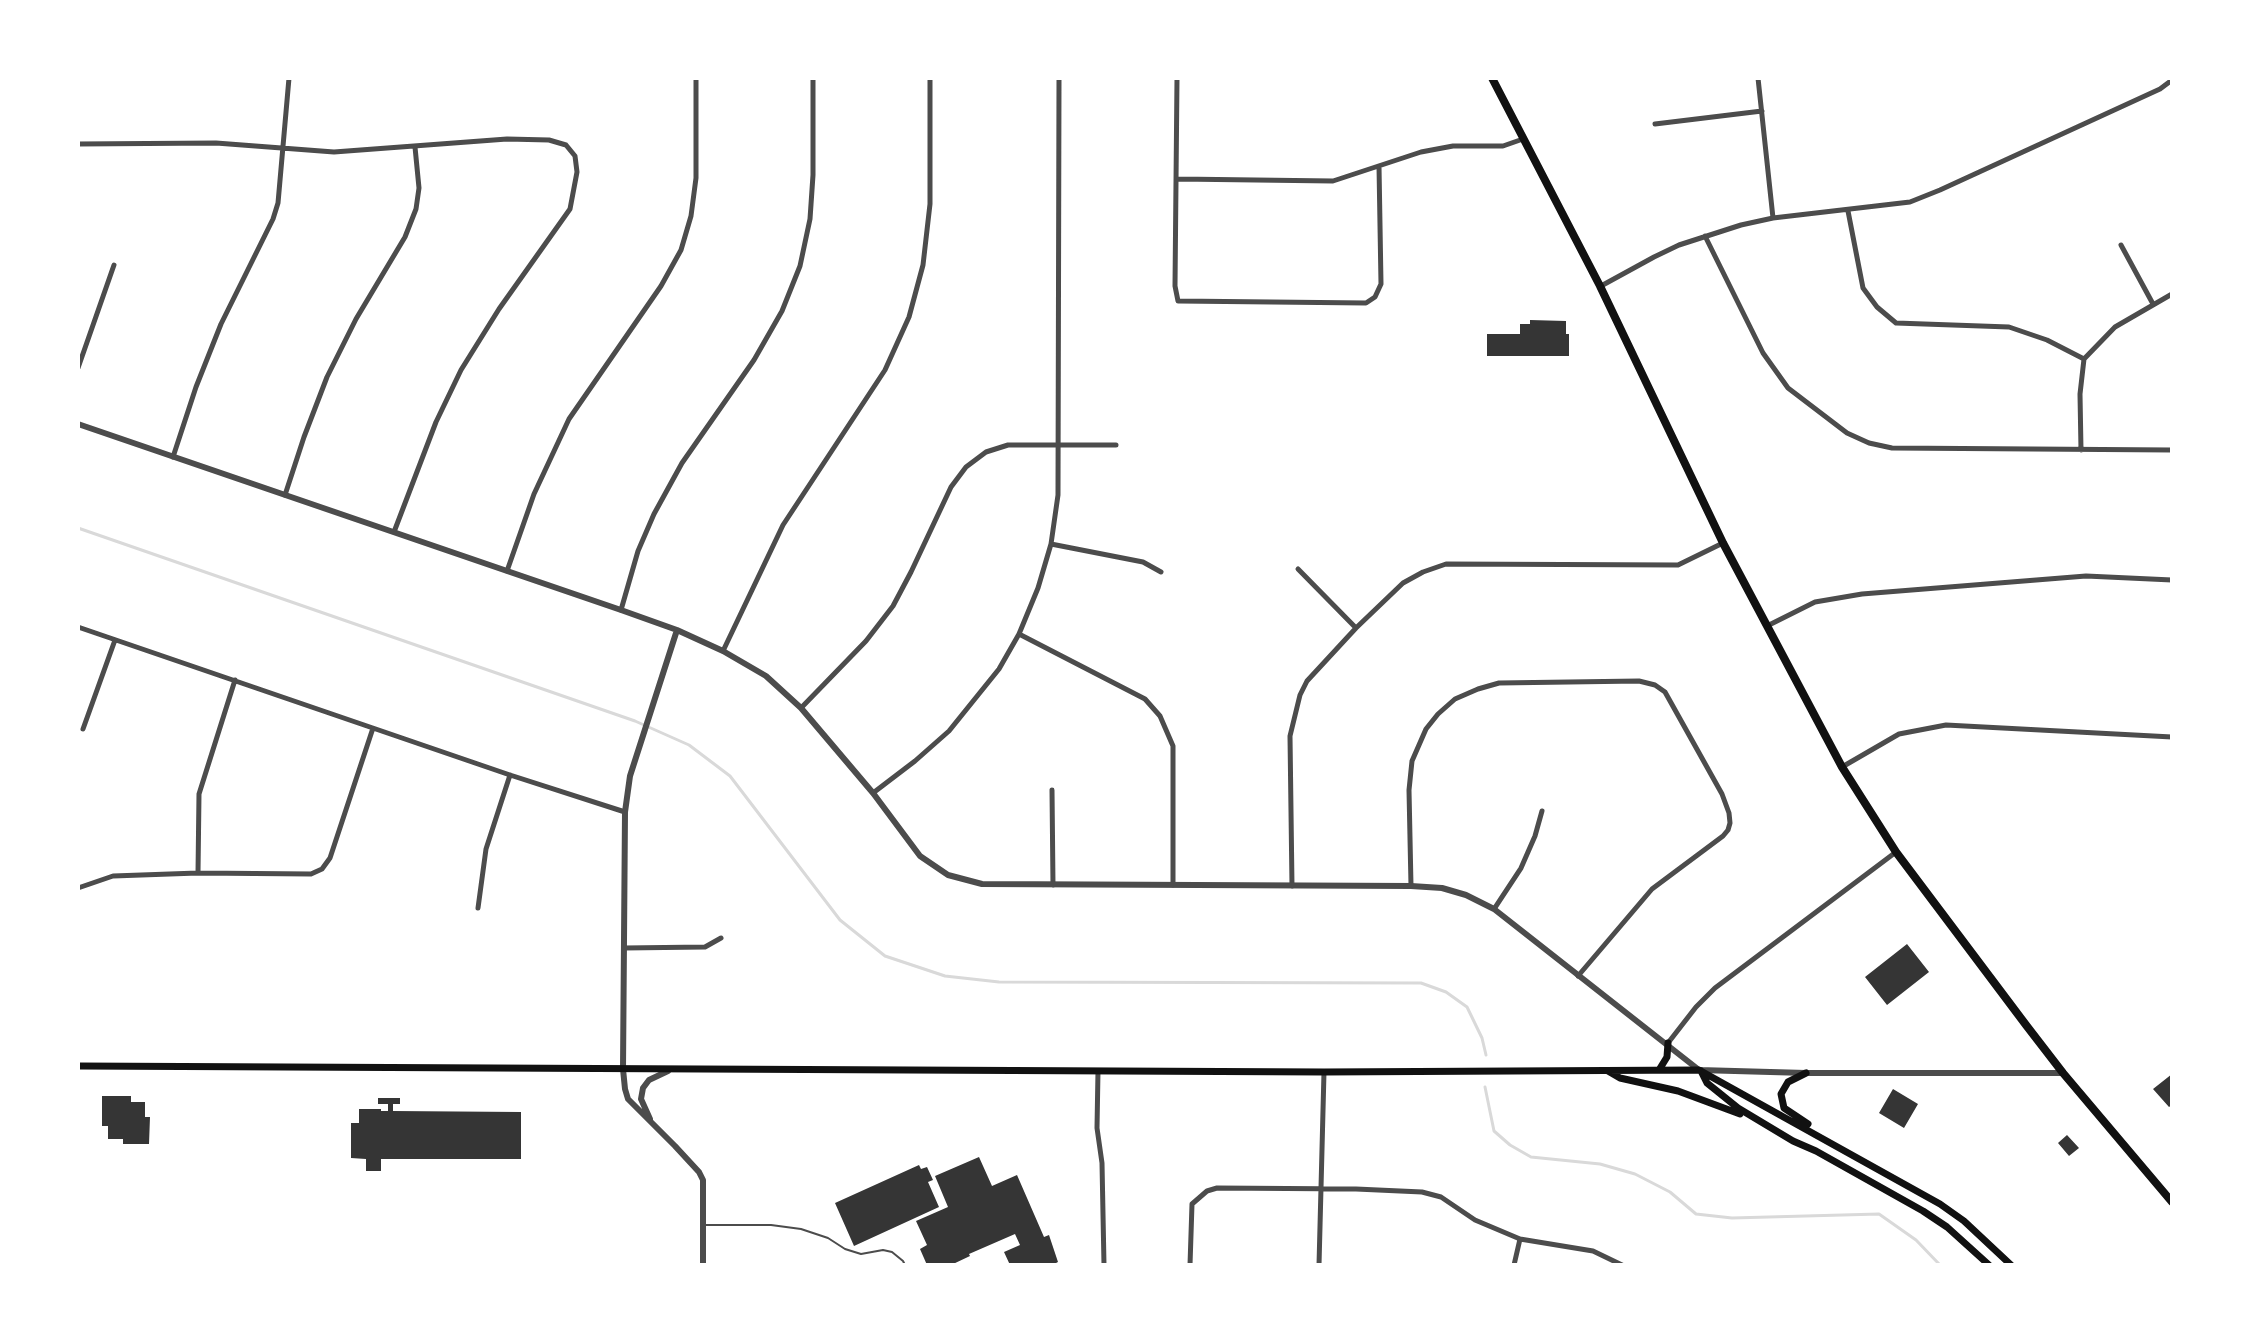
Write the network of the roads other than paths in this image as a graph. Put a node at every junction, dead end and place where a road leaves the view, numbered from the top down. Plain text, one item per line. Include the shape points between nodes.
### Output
1 (289, 78) edge
2 (696, 78) edge
3 (813, 78) edge
4 (930, 78) edge
5 (1059, 78) edge
6 (1177, 78) edge
7 (1492, 78) edge
8 (1758, 78) edge
9 (2172, 80) edge
10 (1762, 111) junction
11 (1655, 124) dead end
12 (1523, 139) junction
13 (78, 144) edge
14 (415, 147) junction
15 (283, 148) junction
16 (1379, 166) junction
17 (1178, 179) junction
18 (1848, 211) junction
19 (1773, 218) junction
20 (1705, 236) junction
21 (2121, 245) dead end
22 (114, 265) dead end
23 (1600, 287) junction
24 (2172, 294) edge
25 (2153, 304) junction
26 (2084, 359) junction
27 (78, 368) edge
28 (78, 424) edge
29 (1059, 445) junction
30 (1116, 445) dead end
31 (2081, 450) junction
32 (2172, 450) edge
33 (173, 457) junction
34 (285, 496) junction
35 (394, 532) junction
36 (1723, 543) junction
37 (1051, 544) junction
38 (1298, 569) dead end
39 (507, 572) junction
40 (1161, 572) dead end
41 (2172, 580) edge
42 (621, 610) junction
43 (1767, 626) junction
44 (78, 627) edge
45 (1356, 628) junction
46 (677, 630) junction
47 (1019, 634) junction
48 (115, 640) junction
49 (723, 651) junction
50 (235, 680) junction
51 (801, 708) junction
52 (373, 728) junction
53 (83, 729) dead end
54 (2172, 737) edge
55 (1842, 767) junction
56 (510, 775) junction
57 (1052, 790) dead end
58 (873, 793) junction
59 (1542, 811) dead end
60 (625, 812) junction
61 (1896, 852) junction
62 (198, 873) junction
63 (1053, 885) junction
64 (1173, 886) junction
65 (1292, 886) junction
66 (1411, 886) junction
67 (78, 888) edge
68 (478, 908) dead end
69 (1494, 909) junction
70 (721, 938) dead end
71 (624, 948) junction
72 (1578, 976) junction
73 (1668, 1043) junction
74 (78, 1066) edge
75 (623, 1069) junction
76 (674, 1069) junction
77 (1605, 1070) junction
78 (1659, 1070) junction
79 (1699, 1070) junction
80 (1098, 1071) junction
81 (1324, 1072) junction
82 (1806, 1073) junction
83 (2063, 1073) junction
84 (652, 1123) junction
85 (1768, 1126) junction
86 (1839, 1146) junction
87 (1320, 1189) junction
88 (2172, 1202) edge
89 (704, 1225) junction
90 (1520, 1239) junction
91 (703, 1265) edge
92 (905, 1265) edge
93 (1104, 1265) edge
94 (1190, 1265) edge
95 (1319, 1265) edge
96 (1514, 1265) edge
97 (1622, 1265) edge
98 (1989, 1265) edge
99 (2011, 1265) edge

1 - 15 street
2 - 39 street via 696,178 681,250 569,419 534,494
3 - 42 street via 810,219 800,266 754,360 682,463 654,514
4 - 49 street via 930,204 923,265 909,317 885,370 783,525
5 - 29 street
6 - 17 street
7 - 12 main road
8 - 10 street
9 - 18 street via 1940,190 1910,202
10 - 11 street
10 - 19 street
12 - 16 street via 1503,146 1442,148
12 - 23 main road
13 - 15 street
14 - 15 street via 334,152
14 - 34 street via 416,209 327,377
14 - 35 street via 549,140 566,145 575,156 577,172 570,209 461,370
15 - 33 street via 273,219 221,324
16 - 17 street via 1333,181
16 - 17 street via 1381,284 1366,303 1178,301
18 - 19 street
18 - 26 street via 1863,288 1896,323 2009,327
19 - 20 street
20 - 23 street
20 - 31 street via 1780,377 1847,433 1892,448
21 - 25 street
22 - 27 street
23 - 36 main road
24 - 25 street
25 - 26 street via 2115,327
26 - 31 street
28 - 33 street
29 - 30 street
29 - 37 street
29 - 51 street via 1008,445 986,452 966,467 893,606
31 - 32 street
33 - 34 street
34 - 35 street
35 - 39 street
36 - 43 main road
36 - 45 street via 1678,565 1446,564 1403,583
37 - 40 street via 1143,562
37 - 47 street
38 - 45 street
39 - 42 street
41 - 43 street via 2086,576 1862,594 1815,602
42 - 46 street
43 - 55 main road
44 - 48 street
45 - 65 street via 1307,681 1294,713
46 - 49 street
46 - 60 street via 630,776
47 - 58 street via 999,669 949,731
47 - 64 street via 1145,699 1160,716 1173,746
48 - 50 street
48 - 53 street
49 - 51 street via 766,676
50 - 52 street
50 - 62 street via 199,794
51 - 58 street
52 - 56 street
52 - 62 street via 322,869 311,874
54 - 55 street via 1946,725 1899,734
55 - 61 main road
56 - 60 street
56 - 68 street via 486,849
57 - 63 street
58 - 63 street via 920,856 948,875 982,884
59 - 69 street via 1521,868
60 - 71 street
61 - 73 street via 1715,988
61 - 83 main road
62 - 67 street via 113,876
63 - 64 street
64 - 65 street
65 - 66 street
66 - 69 street via 1442,888
66 - 72 street via 1412,761 1426,729 1455,699 1499,683 1655,685 1665,692 1722,794 1728,830 1652,889
69 - 72 street
70 - 71 street via 705,947
71 - 75 street
72 - 73 street
73 - 78 main road
73 - 79 street
74 - 75 main road
75 - 76 main road
75 - 84 street via 628,1099
76 - 80 main road
76 - 84 street via 643,1088 641,1099
77 - 78 main road
77 - 81 main road
77 - 85 main road
78 - 79 main road
79 - 82 street
79 - 85 main road via 1716,1092
79 - 86 main road
80 - 81 main road
80 - 93 street
81 - 87 street
82 - 83 street
82 - 86 main road via 1788,1082 1781,1094 1784,1108
83 - 88 main road
84 - 89 street via 699,1172
85 - 98 main road via 1923,1211
86 - 99 main road via 1940,1204
87 - 90 street via 1422,1192
87 - 94 street via 1217,1188 1198,1198 1191,1209
87 - 95 street
89 - 91 street
89 - 92 lane via 801,1229 861,1254 892,1252
90 - 96 street
90 - 97 street via 1593,1251

